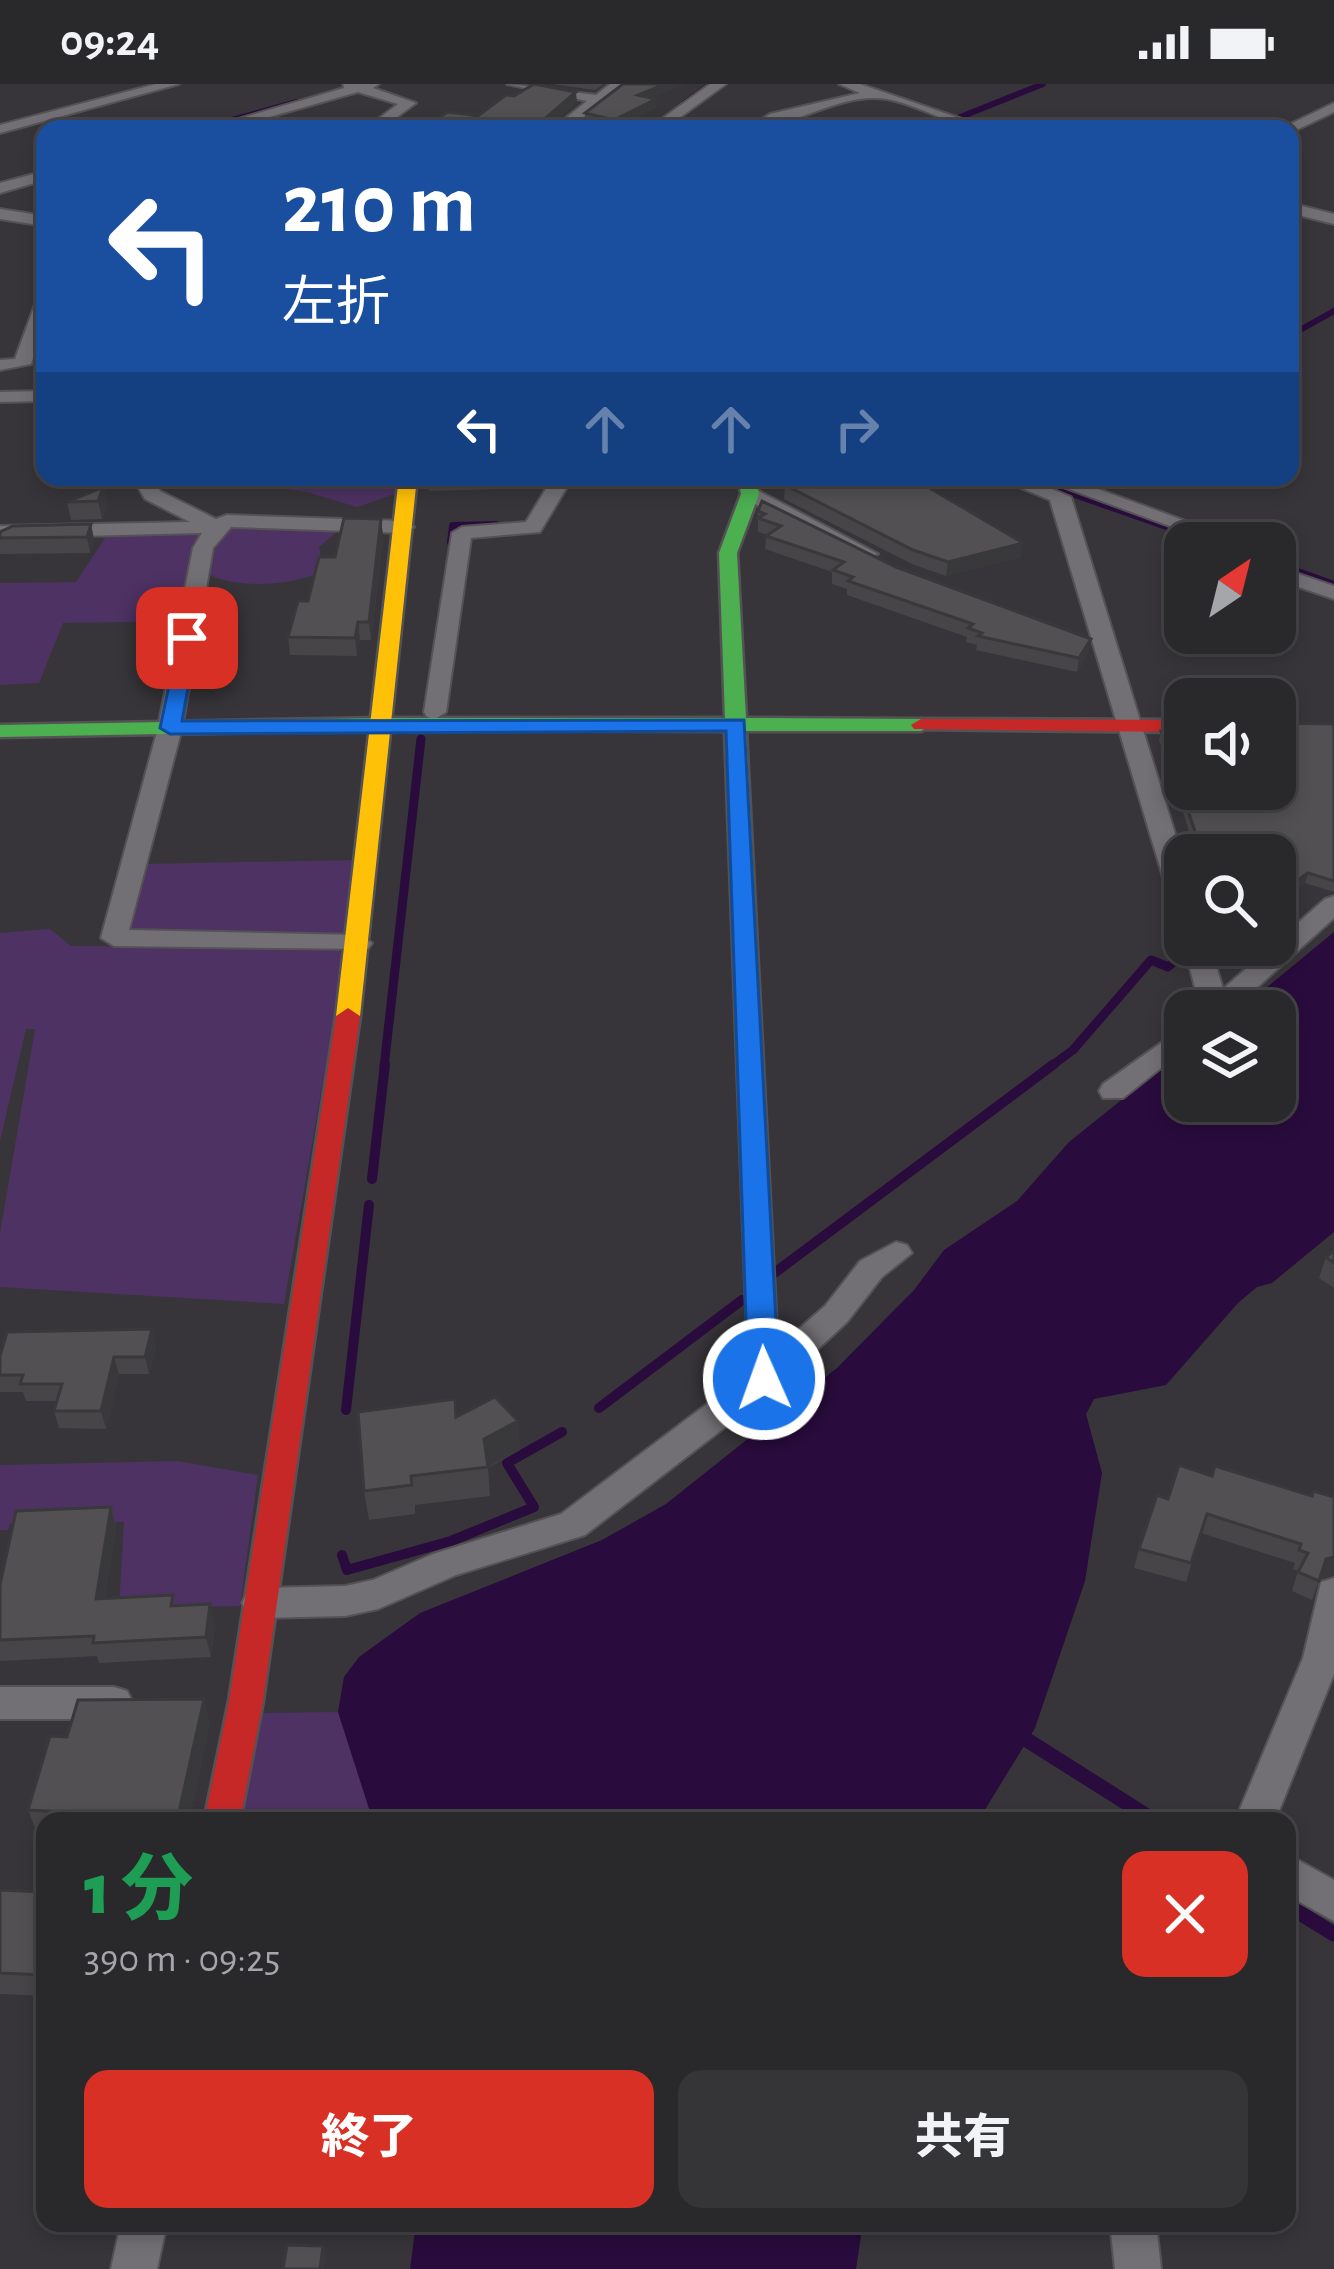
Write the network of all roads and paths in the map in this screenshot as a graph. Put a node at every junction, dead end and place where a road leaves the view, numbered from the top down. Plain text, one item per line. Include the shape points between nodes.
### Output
1 (172, 84) edge
2 (513, 84) edge
3 (619, 84) edge
4 (719, 84) edge
5 (846, 84) edge
6 (358, 85) edge
7 (874, 94) junction
8 (596, 99) junction
9 (1334, 106) edge
10 (36, 120) edge
11 (37, 120) edge
12 (241, 120) edge
13 (385, 120) edge
14 (571, 120) edge
15 (669, 120) edge
16 (774, 120) edge
17 (940, 120) edge
18 (1299, 123) edge
19 (0, 130) edge
20 (36, 178) edge
21 (0, 188) edge
22 (1299, 210) edge
23 (0, 214) edge
24 (36, 219) edge
25 (1334, 219) edge
26 (36, 324) edge
27 (0, 365) edge
28 (36, 396) edge
29 (0, 397) edge
30 (148, 486) edge
31 (411, 486) edge
32 (558, 486) edge
33 (749, 486) edge
34 (1053, 487) edge
35 (1167, 522) edge
36 (404, 526) junction
37 (216, 527) junction
38 (0, 532) edge
39 (1164, 532) edge
40 (884, 562) edge
41 (1296, 564) edge
42 (1334, 577) edge
43 (1296, 579) edge
44 (1334, 593) edge
45 (435, 712) dead end
46 (384, 724) junction
47 (736, 724) junction
48 (1130, 726) junction
49 (1164, 726) edge
50 (170, 728) junction
51 (0, 731) edge
52 (1164, 838) edge
53 (1334, 904) edge
54 (359, 943) junction
55 (1239, 990) edge
56 (1164, 1051) edge
57 (1113, 1091) dead end
58 (896, 1253) dead end
59 (764, 1379) junction
60 (1334, 1593) edge
61 (260, 1603) junction
62 (157, 1702) edge
63 (201, 1702) edge
64 (246, 1702) junction
65 (0, 1703) edge
66 (224, 1812) edge
67 (1259, 1812) edge
68 (1296, 1879) edge
69 (1334, 1902) edge
70 (141, 2232) edge
71 (1134, 2232) edge
72 (134, 2269) edge
73 (1138, 2269) edge

1 - 11 street
2 - 8 street
3 - 8 street
4 - 15 street
5 - 7 street
6 - 12 street
6 - 13 street via 409,103
7 - 16 street
7 - 17 street
8 - 14 street
9 - 18 street
10 - 19 street
20 - 21 street
22 - 25 street
23 - 24 street
26 - 27 street via 22,364
28 - 29 street
30 - 37 street
31 - 36 street
32 - 45 street via 532,528 462,532
33 - 40 street
33 - 47 street via 728,553
34 - 35 street
34 - 39 street
34 - 48 street via 1093,642
36 - 37 street via 227,520
36 - 46 street
37 - 38 street
37 - 50 street via 203,548
41 - 42 street
43 - 44 street
46 - 47 street
46 - 50 street
46 - 54 street
47 - 48 street
47 - 59 street
48 - 49 street
48 - 52 street
50 - 51 street
50 - 54 street via 114,938
53 - 55 street
54 - 61 street
56 - 57 street
58 - 59 street
59 - 61 street via 574,1525 378,1594
60 - 67 street via 1322,1658
61 - 64 street
62 - 65 street
63 - 64 street
64 - 66 street
68 - 69 street
70 - 72 street
71 - 73 street

